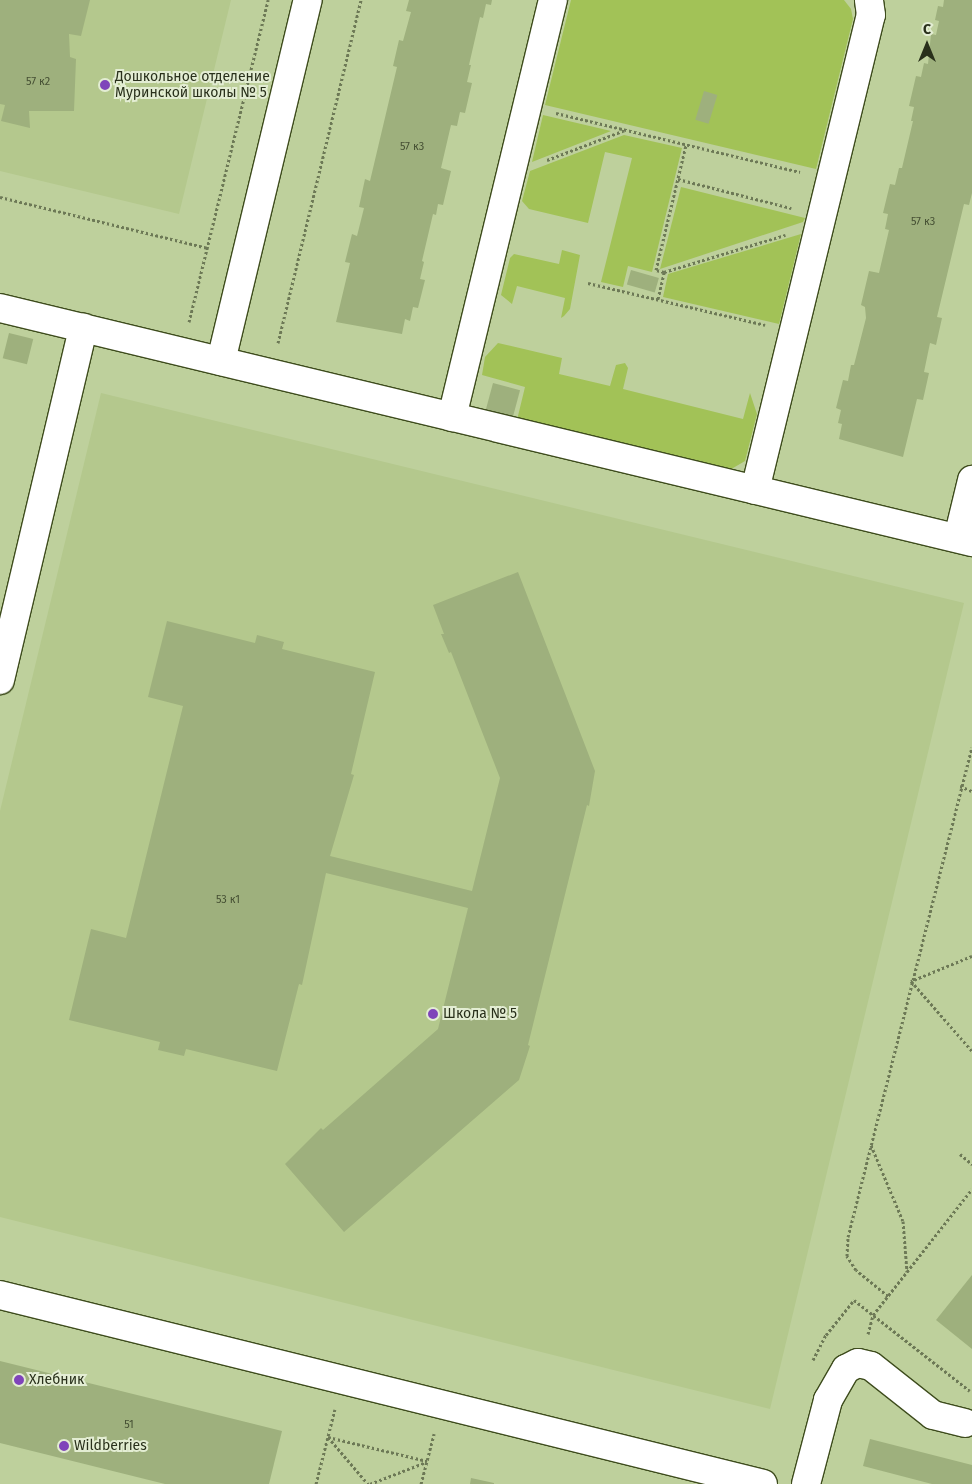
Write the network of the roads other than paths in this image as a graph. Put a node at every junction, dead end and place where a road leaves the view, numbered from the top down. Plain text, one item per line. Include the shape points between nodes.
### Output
1 (308, 0) edge
2 (554, 0) edge
3 (868, 0) edge
4 (0, 308) edge
5 (83, 328) junction
6 (222, 362) junction
7 (452, 417) junction
8 (972, 480) edge
9 (755, 490) junction
10 (965, 540) edge
11 (0, 680) edge
12 (0, 1294) edge
13 (965, 1423) dead end
14 (763, 1484) edge
15 (806, 1484) edge

1 - 6 lane
2 - 7 lane
3 - 9 lane via 871,15
4 - 5 lane
5 - 6 lane
5 - 11 lane
6 - 7 lane
7 - 9 lane
8 - 10 lane
9 - 10 lane
12 - 14 lane
13 - 15 lane via 933,1415 871,1366 858,1363 846,1369 828,1400

